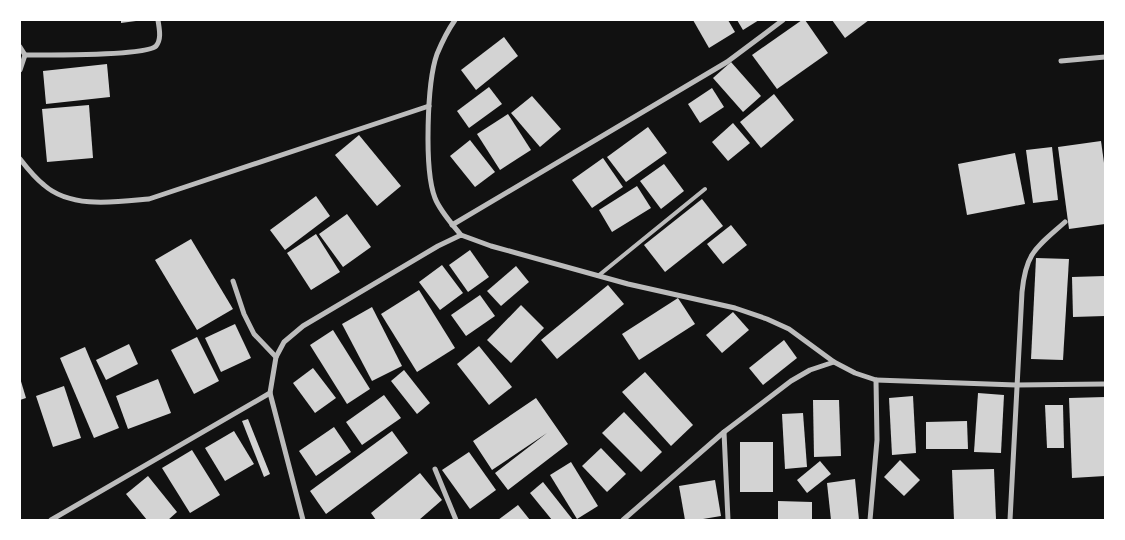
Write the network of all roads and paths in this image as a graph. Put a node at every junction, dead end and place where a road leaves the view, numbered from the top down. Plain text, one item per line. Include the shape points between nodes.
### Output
1 (158, 20) edge
2 (455, 20) edge
3 (784, 20) edge
4 (20, 47) edge
5 (25, 55) junction
6 (1105, 57) edge
7 (1061, 61) dead end
8 (20, 70) edge
9 (429, 106) junction
10 (20, 159) edge
11 (705, 189) dead end
12 (1065, 222) dead end
13 (452, 225) junction
14 (461, 235) junction
15 (598, 276) junction
16 (234, 281) dead end
17 (276, 357) junction
18 (834, 362) junction
19 (876, 380) junction
20 (1105, 384) edge
21 (1016, 385) junction
22 (270, 393) junction
23 (724, 432) junction
24 (435, 469) dead end
25 (51, 520) edge
26 (303, 520) edge
27 (456, 520) edge
28 (623, 520) edge
29 (728, 520) edge
30 (870, 520) edge
31 (1010, 520) edge

1 - 5 street via 160,36 156,46 150,50
2 - 9 street via 437,55
3 - 13 street via 727,62
4 - 5 street
5 - 8 street
6 - 7 street
9 - 10 street via 149,199 114,202 65,197 45,187
9 - 13 street via 430,177 435,198
11 - 15 lane
12 - 21 street via 1032,253 1024,271
13 - 14 street
14 - 15 street
14 - 17 street via 303,326 284,342
15 - 18 street via 735,308 767,319 789,329
16 - 17 street via 254,334
17 - 22 street
18 - 19 street
18 - 23 street via 791,381
19 - 21 street
19 - 30 street via 877,440
20 - 21 street
21 - 31 street
22 - 25 street
22 - 26 street
23 - 28 street
23 - 29 street
24 - 27 street

